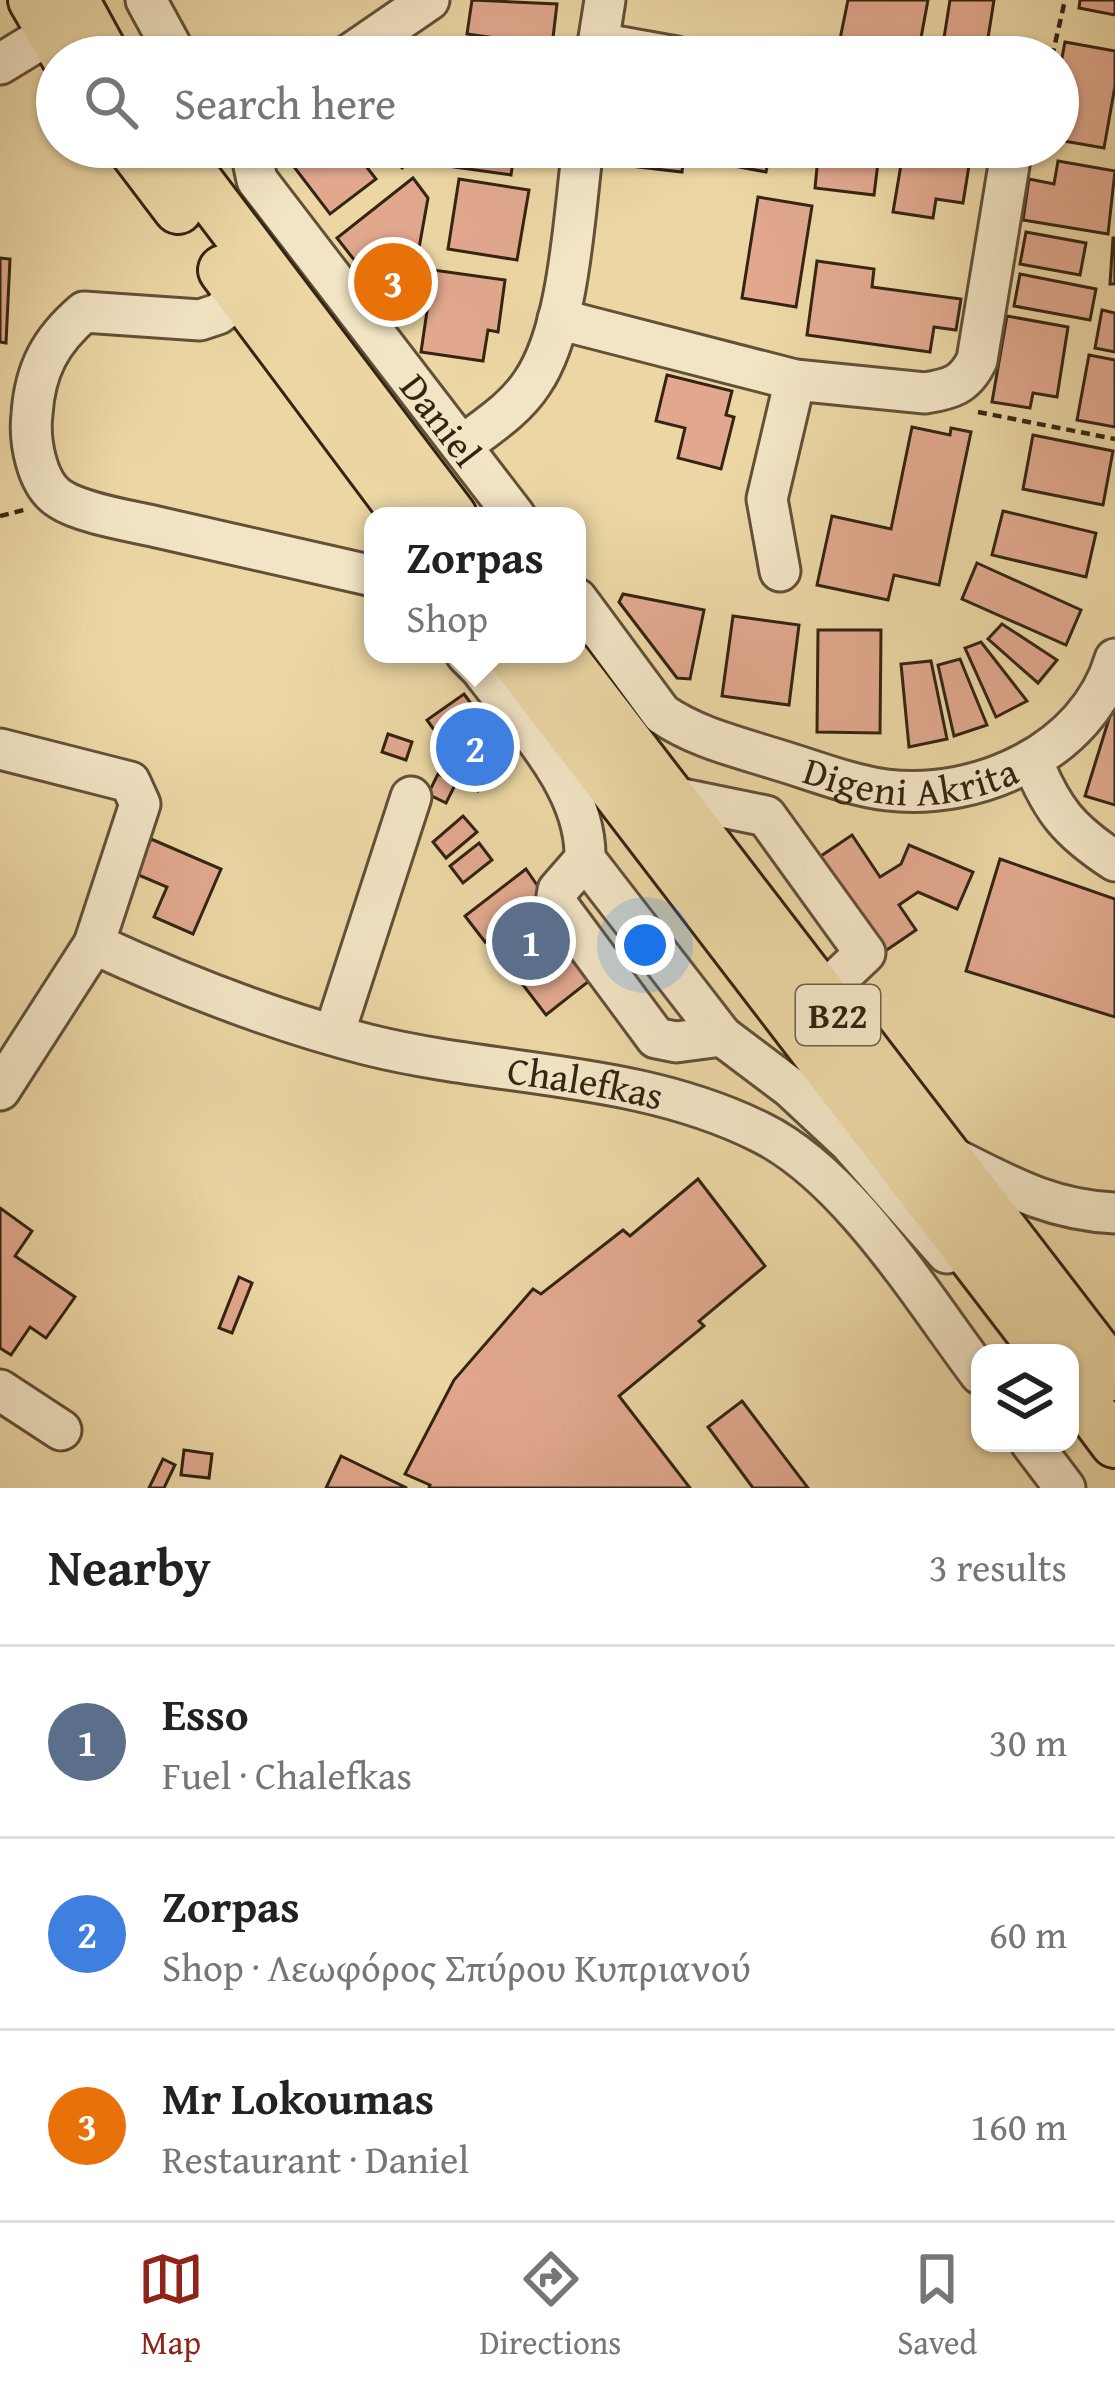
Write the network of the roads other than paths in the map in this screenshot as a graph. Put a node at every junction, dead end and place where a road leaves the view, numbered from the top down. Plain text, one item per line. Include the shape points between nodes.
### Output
1 (146, 0) edge
2 (429, 0) edge
3 (605, 0) edge
4 (166, 36) edge
5 (377, 36) edge
6 (599, 36) edge
7 (36, 38) edge
8 (0, 64) edge
9 (147, 168) edge
10 (188, 168) edge
11 (233, 168) edge
12 (254, 168) edge
13 (581, 168) edge
14 (1008, 168) edge
15 (207, 194) junction
16 (242, 296) junction
17 (558, 319) junction
18 (795, 380) junction
19 (463, 445) junction
20 (400, 507) edge
21 (445, 507) edge
22 (508, 507) edge
23 (780, 571) dead end
24 (364, 574) edge
25 (586, 616) edge
26 (1115, 659) edge
27 (475, 663) edge
28 (518, 663) edge
29 (570, 663) edge
30 (645, 728) junction
31 (0, 749) edge
32 (1032, 760) junction
33 (411, 797) dead end
34 (585, 859) junction
35 (1115, 861) edge
36 (94, 944) junction
37 (334, 1034) junction
38 (722, 1036) junction
39 (791, 1088) junction
40 (0, 1090) edge
41 (762, 1133) junction
42 (942, 1152) junction
43 (1115, 1213) edge
44 (1014, 1308) junction
45 (1040, 1344) edge
46 (971, 1362) edge
47 (1115, 1376) edge
48 (0, 1390) edge
49 (1079, 1395) edge
50 (61, 1430) dead end
51 (1115, 1443) edge
52 (1038, 1452) edge
53 (1065, 1488) edge

1 - 4 street
2 - 5 street
3 - 6 street
7 - 8 street
9 - 16 main road
10 - 15 main road
11 - 15 street
12 - 19 street, Daniel
13 - 17 street
14 - 18 street via 965,374 926,393
15 - 21 main road
16 - 20 main road
16 - 24 street via 200,320 84,312 76,319 45,354 34,386 40,474 61,500
17 - 18 street
17 - 19 street via 532,384
18 - 23 street via 767,499
19 - 22 street, Daniel
25 - 30 street
26 - 32 street, Digeni Akrita via 1090,711
27 - 34 street via 573,798
28 - 44 main road, B22
29 - 30 main road, B22
30 - 32 street, Digeni Akrita via 886,790 946,790
30 - 42 main road, B22 via 673,797
31 - 36 street via 130,782 140,804
32 - 35 street via 1067,825
33 - 37 street
34 - 38 street
34 - 38 street via 556,903 656,1038
36 - 37 street, Chalefkas via 190,989
36 - 40 street
37 - 41 street, Chalefkas via 636,1088
38 - 39 street
39 - 41 street
39 - 44 street via 963,1270
41 - 46 street, Chalefkas via 839,1194
42 - 43 street via 1037,1201
42 - 47 main road, B22
44 - 45 main road, B22
48 - 50 street
49 - 51 main road
52 - 53 street

